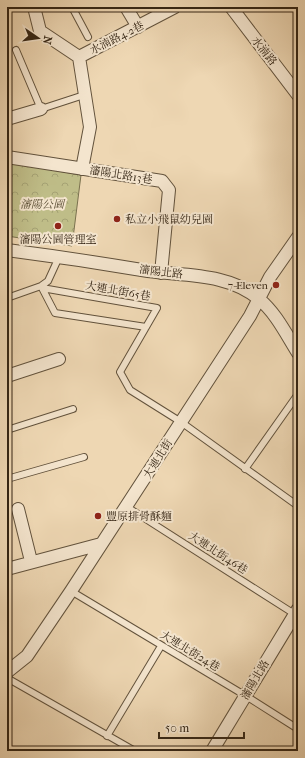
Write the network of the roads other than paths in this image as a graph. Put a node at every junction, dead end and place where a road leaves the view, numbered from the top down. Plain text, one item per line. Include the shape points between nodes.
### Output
1 (34, 7) edge
2 (72, 7) edge
3 (126, 7) edge
4 (175, 7) edge
5 (230, 7) edge
6 (138, 27) junction
7 (88, 37) dead end
8 (16, 50) dead end
9 (79, 57) junction
10 (298, 95) edge
11 (84, 96) junction
12 (41, 109) junction
13 (7, 119) edge
14 (7, 157) edge
15 (82, 169) junction
16 (298, 237) edge
17 (7, 250) edge
18 (59, 257) junction
19 (161, 272) junction
20 (42, 287) junction
21 (7, 298) edge
22 (259, 299) junction
23 (146, 327) junction
24 (298, 353) edge
25 (59, 359) dead end
26 (7, 376) edge
27 (298, 394) edge
28 (73, 409) dead end
29 (181, 422) junction
30 (7, 430) edge
31 (84, 457) dead end
32 (245, 469) junction
33 (7, 479) edge
34 (127, 506) junction
35 (298, 506) edge
36 (18, 509) dead end
37 (101, 544) junction
38 (31, 561) junction
39 (7, 569) edge
40 (71, 591) junction
41 (297, 613) edge
42 (161, 646) junction
43 (7, 672) edge
44 (7, 678) edge
45 (246, 696) junction
46 (298, 729) edge
47 (107, 736) junction
48 (135, 751) edge
49 (212, 751) edge

1 - 9 street via 40,31
2 - 7 lane
3 - 6 street
4 - 6 street, 水湳路4-2巷
5 - 10 street, 水湳路
6 - 9 street, 水湳路4-2巷
8 - 12 lane
9 - 11 street, 瀋陽北路13巷
11 - 12 lane
11 - 15 street, 瀋陽北路13巷 via 90,127
12 - 13 street
14 - 15 street, 瀋陽北路13巷
15 - 19 street, 瀋陽北路13巷 via 162,181 169,190
16 - 22 street, 大連北街 via 270,277
17 - 18 street, 瀋陽北路
18 - 19 street, 瀋陽北路
18 - 20 lane via 48,281
19 - 22 street, 瀋陽北路 via 211,277 241,288
20 - 21 lane
20 - 23 lane via 55,313
20 - 23 lane, 大連北街65巷 via 157,308
22 - 24 street, 瀋陽北路 via 276,317
22 - 29 street, 大連北街
23 - 29 lane, 大連北街65巷 via 120,372 130,390
25 - 26 street
27 - 32 lane
28 - 30 lane
29 - 32 lane
29 - 34 street, 大連北街
31 - 33 lane
32 - 35 lane
34 - 37 street, 大連北街
34 - 41 lane, 大連北街46巷
36 - 38 street
37 - 38 street
37 - 40 street, 大連北街
38 - 39 street
40 - 42 lane, 大連北街24巷
40 - 43 street, 大連北街 via 27,656
41 - 45 street, 瀋陽北路
42 - 45 lane, 大連北街24巷
42 - 47 lane
44 - 47 lane
45 - 46 lane, 大連北街24巷
45 - 49 street, 瀋陽北路
47 - 48 lane

